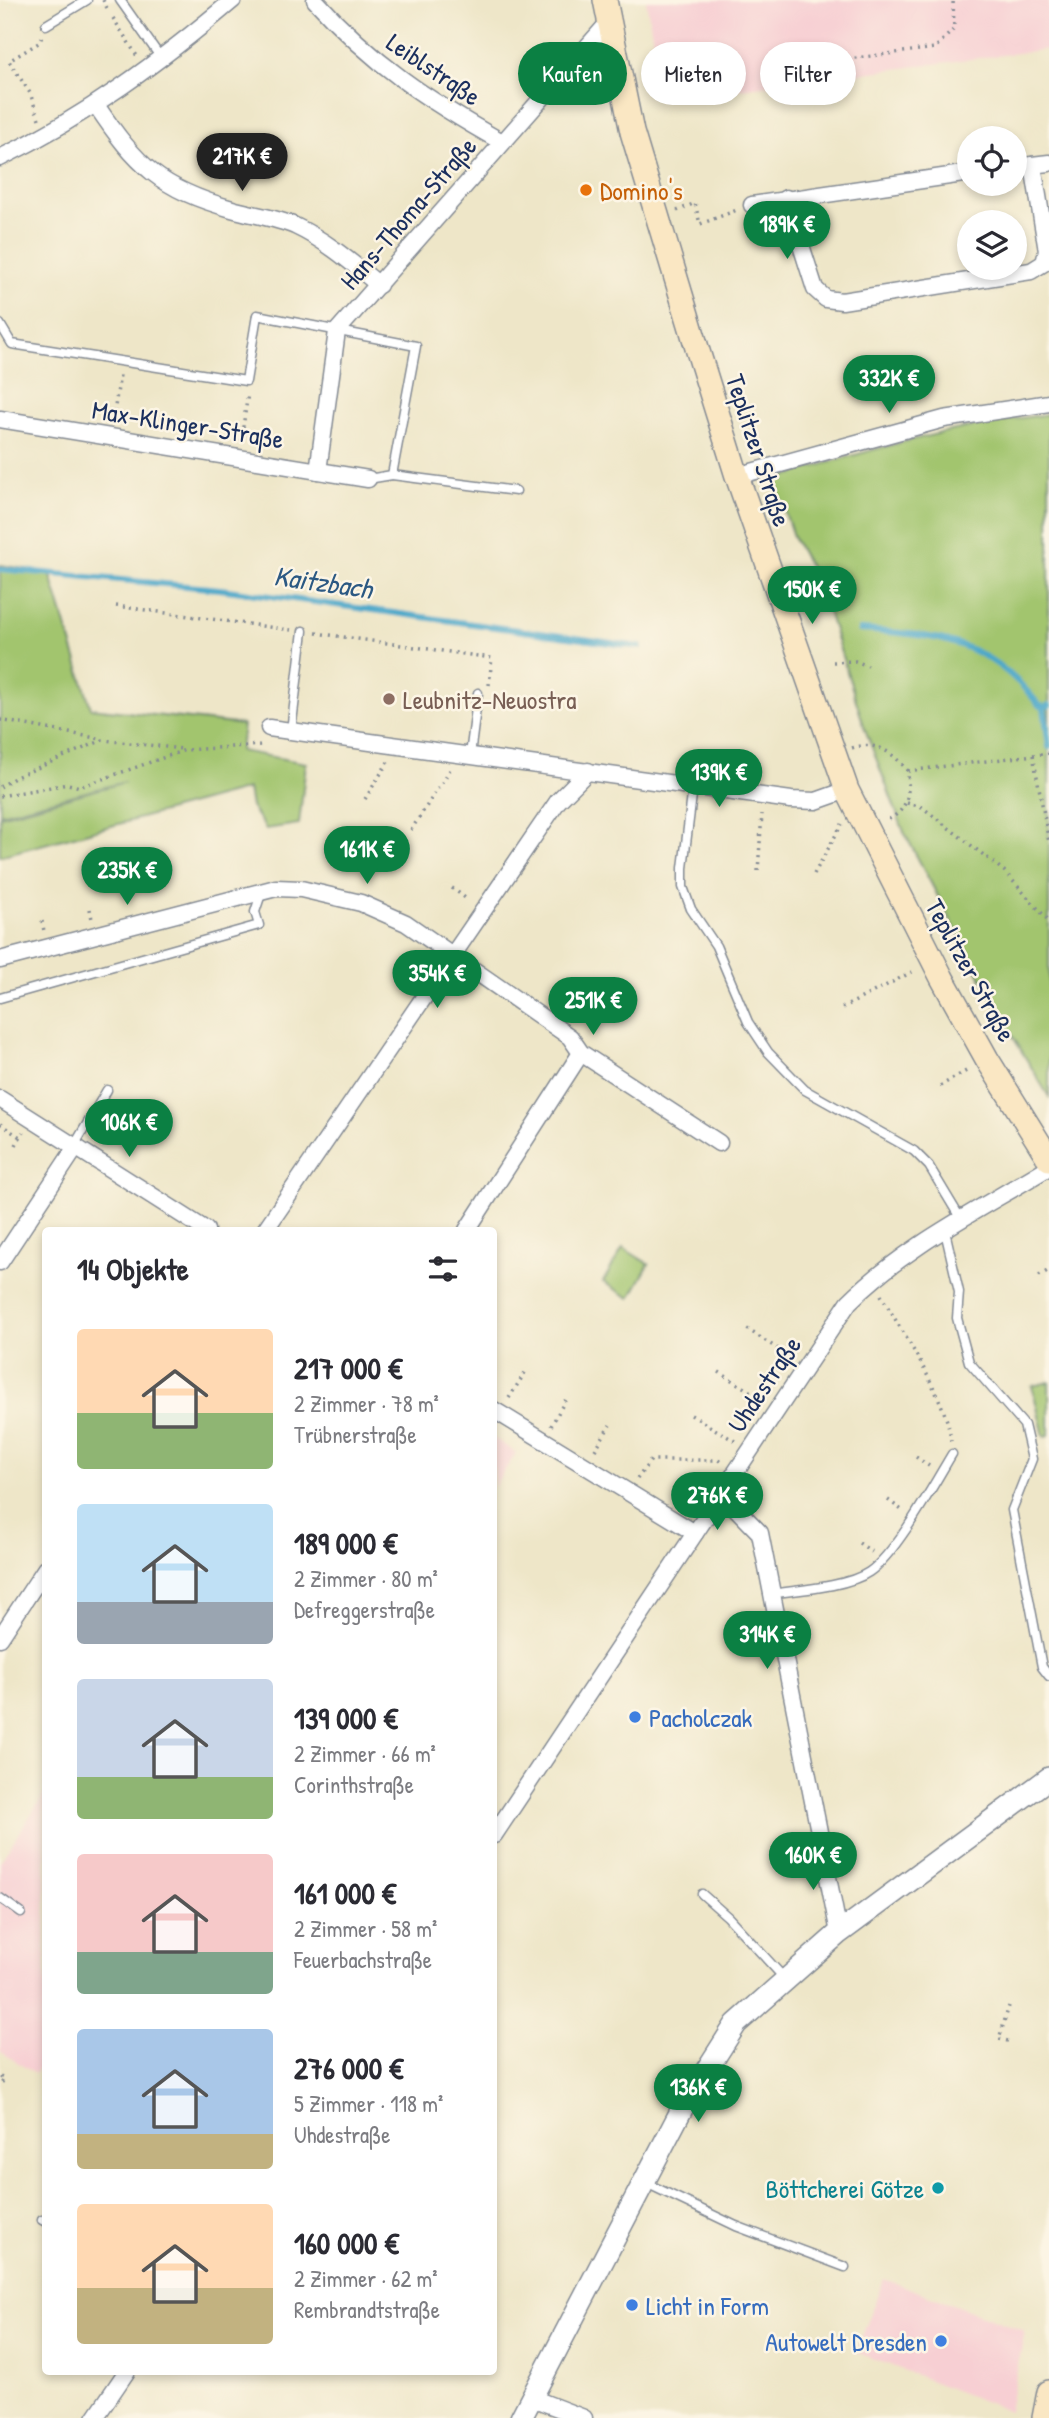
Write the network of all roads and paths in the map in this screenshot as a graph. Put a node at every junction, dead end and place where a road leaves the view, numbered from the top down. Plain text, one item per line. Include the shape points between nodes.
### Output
1 (87, 0) edge
2 (103, 0) edge
3 (120, 0) edge
4 (233, 0) edge
5 (315, 0) edge
6 (953, 0) edge
7 (607, 11) edge
8 (46, 25) joint
9 (161, 58) junction
10 (856, 58) edge
11 (145, 69) junction
12 (96, 105) junction
13 (45, 134) junction
14 (502, 142) junction
15 (0, 158) edge
16 (1041, 164) edge
17 (957, 175) edge
18 (786, 198) junction
19 (752, 205) joint
20 (657, 218) junction
21 (379, 285) junction
22 (0, 324) edge
23 (337, 331) junction
24 (122, 362) junction
25 (246, 381) junction
26 (1049, 403) edge
27 (0, 419) edge
28 (110, 436) junction
29 (239, 457) junction
30 (318, 471) junction
31 (392, 475) junction
32 (737, 476) junction
33 (368, 479) joint
34 (516, 491) dead end
35 (116, 606) dead end
36 (303, 631) junction
37 (833, 662) dead end
38 (868, 666) dead end
39 (478, 693) dead end
40 (488, 695) dead end
41 (0, 720) edge
42 (269, 728) joint
43 (291, 731) junction
44 (103, 740) junction
45 (398, 745) junction
46 (185, 750) junction
47 (1049, 752) edge
48 (466, 754) junction
49 (834, 755) junction
50 (1033, 755) junction
51 (588, 771) junction
52 (908, 771) junction
53 (0, 787) edge
54 (693, 787) junction
55 (0, 796) edge
56 (763, 797) junction
57 (850, 797) junction
58 (365, 799) dead end
59 (907, 803) junction
60 (411, 830) dead end
61 (866, 830) junction
62 (1049, 842) edge
63 (758, 871) dead end
64 (814, 874) dead end
65 (452, 888) dead end
66 (262, 891) junction
67 (481, 910) junction
68 (1049, 921) edge
69 (451, 956) junction
70 (0, 960) edge
71 (933, 961) junction
72 (0, 998) edge
73 (842, 1008) dead end
74 (581, 1053) junction
75 (987, 1059) junction
76 (940, 1086) dead end
77 (107, 1090) dead end
78 (0, 1099) edge
79 (0, 1124) edge
80 (20, 1137) dead end
81 (719, 1143) dead end
82 (75, 1146) junction
83 (1049, 1159) edge
84 (1049, 1167) edge
85 (962, 1221) junction
86 (201, 1227) edge
87 (267, 1227) edge
88 (469, 1227) edge
89 (945, 1231) junction
90 (0, 1262) edge
91 (1049, 1270) edge
92 (1039, 1276) dead end
93 (872, 1279) junction
94 (747, 1329) dead end
95 (806, 1367) junction
96 (526, 1371) dead end
97 (719, 1372) dead end
98 (567, 1397) dead end
99 (778, 1408) junction
100 (497, 1411) edge
101 (497, 1413) edge
102 (691, 1415) dead end
103 (610, 1425) dead end
104 (541, 1440) junction
105 (748, 1450) junction
106 (952, 1454) joint
107 (916, 1457) dead end
108 (924, 1462) dead end
109 (584, 1466) junction
110 (734, 1472) junction
111 (627, 1492) junction
112 (721, 1493) junction
113 (888, 1500) dead end
114 (894, 1505) dead end
115 (695, 1533) junction
116 (859, 1543) dead end
117 (866, 1548) dead end
118 (42, 1574) edge
119 (770, 1594) junction
120 (0, 1638) edge
121 (1049, 1676) edge
122 (1049, 1778) edge
123 (497, 1830) edge
124 (702, 1894) dead end
125 (0, 1898) edge
126 (21, 1913) dead end
127 (839, 1933) junction
128 (785, 1979) junction
129 (1009, 2007) dead end
130 (1008, 2041) dead end
131 (0, 2077) edge
132 (0, 2086) edge
133 (644, 2182) junction
134 (845, 2267) dead end
135 (124, 2375) edge
136 (1049, 2392) edge
137 (532, 2398) junction
138 (95, 2418) edge
139 (521, 2418) edge
140 (584, 2418) edge
141 (1044, 2418) edge

1 - 8 lane
2 - 11 path
3 - 9 lane
4 - 9 street
5 - 14 street, Leiblstraße via 398,79
6 - 10 path via 954,29 936,48
7 - 14 street, Hans-Thoma-Straße
7 - 20 main road, Teplitzer Straße via 632,132
8 - 13 path via 40,41 9,61 30,93
9 - 11 street
11 - 12 street
12 - 13 street
12 - 21 street via 125,148 156,178 198,200 292,225 326,242
13 - 15 street
14 - 21 street, Hans-Thoma-Straße
16 - 18 street via 1044,263 1031,271 842,301 826,299 815,289
17 - 18 street
18 - 19 street
19 - 20 path via 701,224 695,202
20 - 32 main road, Teplitzer Straße
21 - 23 street, Hans-Thoma-Straße
22 - 24 lane via 12,344
23 - 25 lane via 257,315
23 - 30 street
23 - 31 lane via 416,346
24 - 25 lane
24 - 28 path
25 - 29 path via 249,389
26 - 32 street via 944,419
27 - 28 street, Max-Klinger-Straße
28 - 29 street, Max-Klinger-Straße
29 - 30 street, Max-Klinger-Straße
30 - 33 street, Max-Klinger-Straße
31 - 33 lane
31 - 34 lane
32 - 49 main road, Teplitzer Straße
35 - 36 path
36 - 40 path via 492,657
36 - 43 lane
37 - 38 path
39 - 48 lane
41 - 44 path
42 - 43 street
42 - 46 path via 262,745
43 - 45 street
44 - 46 path
44 - 53 path
45 - 48 street
45 - 58 path
46 - 55 path via 80,787 68,783
47 - 50 path
48 - 51 street
48 - 60 path
49 - 52 path via 876,746
49 - 57 main road, Teplitzer Straße
50 - 52 path
50 - 62 path
51 - 54 street
51 - 67 street via 558,801
52 - 59 path
54 - 56 street
54 - 85 lane via 683,887 691,909 716,946 748,1021 768,1052 804,1090 921,1158
56 - 57 street via 816,801
56 - 63 path
57 - 61 main road, Teplitzer Straße
57 - 64 path
59 - 61 path via 898,815
59 - 68 path via 922,807 1004,872
61 - 71 main road, Teplitzer Straße
65 - 67 path
66 - 69 street via 301,889 361,903 406,923
66 - 70 street
66 - 72 lane via 256,912 259,925
67 - 69 street
69 - 74 street via 570,1037
69 - 87 street
71 - 73 path
71 - 75 main road, Teplitzer Straße
74 - 81 street
74 - 88 street
75 - 76 path
75 - 83 main road, Teplitzer Straße
77 - 82 lane
78 - 82 street
79 - 80 path
82 - 86 street
82 - 90 street
84 - 85 street, Uhdestraße
85 - 89 street, Uhdestraße
89 - 93 street, Uhdestraße
89 - 121 lane via 959,1292 957,1318 969,1362 1024,1425 1032,1459 1012,1510 1042,1667
91 - 92 path
93 - 95 street, Uhdestraße via 849,1302
93 - 106 path via 928,1378 951,1432
94 - 95 path
95 - 99 street, Uhdestraße
96 - 100 path
97 - 99 path
98 - 104 path
99 - 105 street, Uhdestraße
101 - 104 street
102 - 105 path
103 - 109 path
104 - 109 street
105 - 110 street, Uhdestraße
106 - 119 lane via 884,1560 867,1574
107 - 108 path
109 - 111 street
110 - 111 path via 718,1460 651,1460
110 - 112 street, Uhdestraße
111 - 115 street
112 - 115 street, Uhdestraße
112 - 119 street via 760,1533
113 - 114 path
115 - 123 street, Uhdestraße
116 - 117 path
118 - 120 street
119 - 127 street
122 - 127 street
124 - 128 lane
125 - 126 lane
127 - 128 street
128 - 133 street via 736,2024
129 - 130 path via 999,2039
131 - 132 path via 4,2079
133 - 134 lane via 736,2226
133 - 137 street
135 - 138 street
136 - 141 main road
137 - 139 street
137 - 140 street

